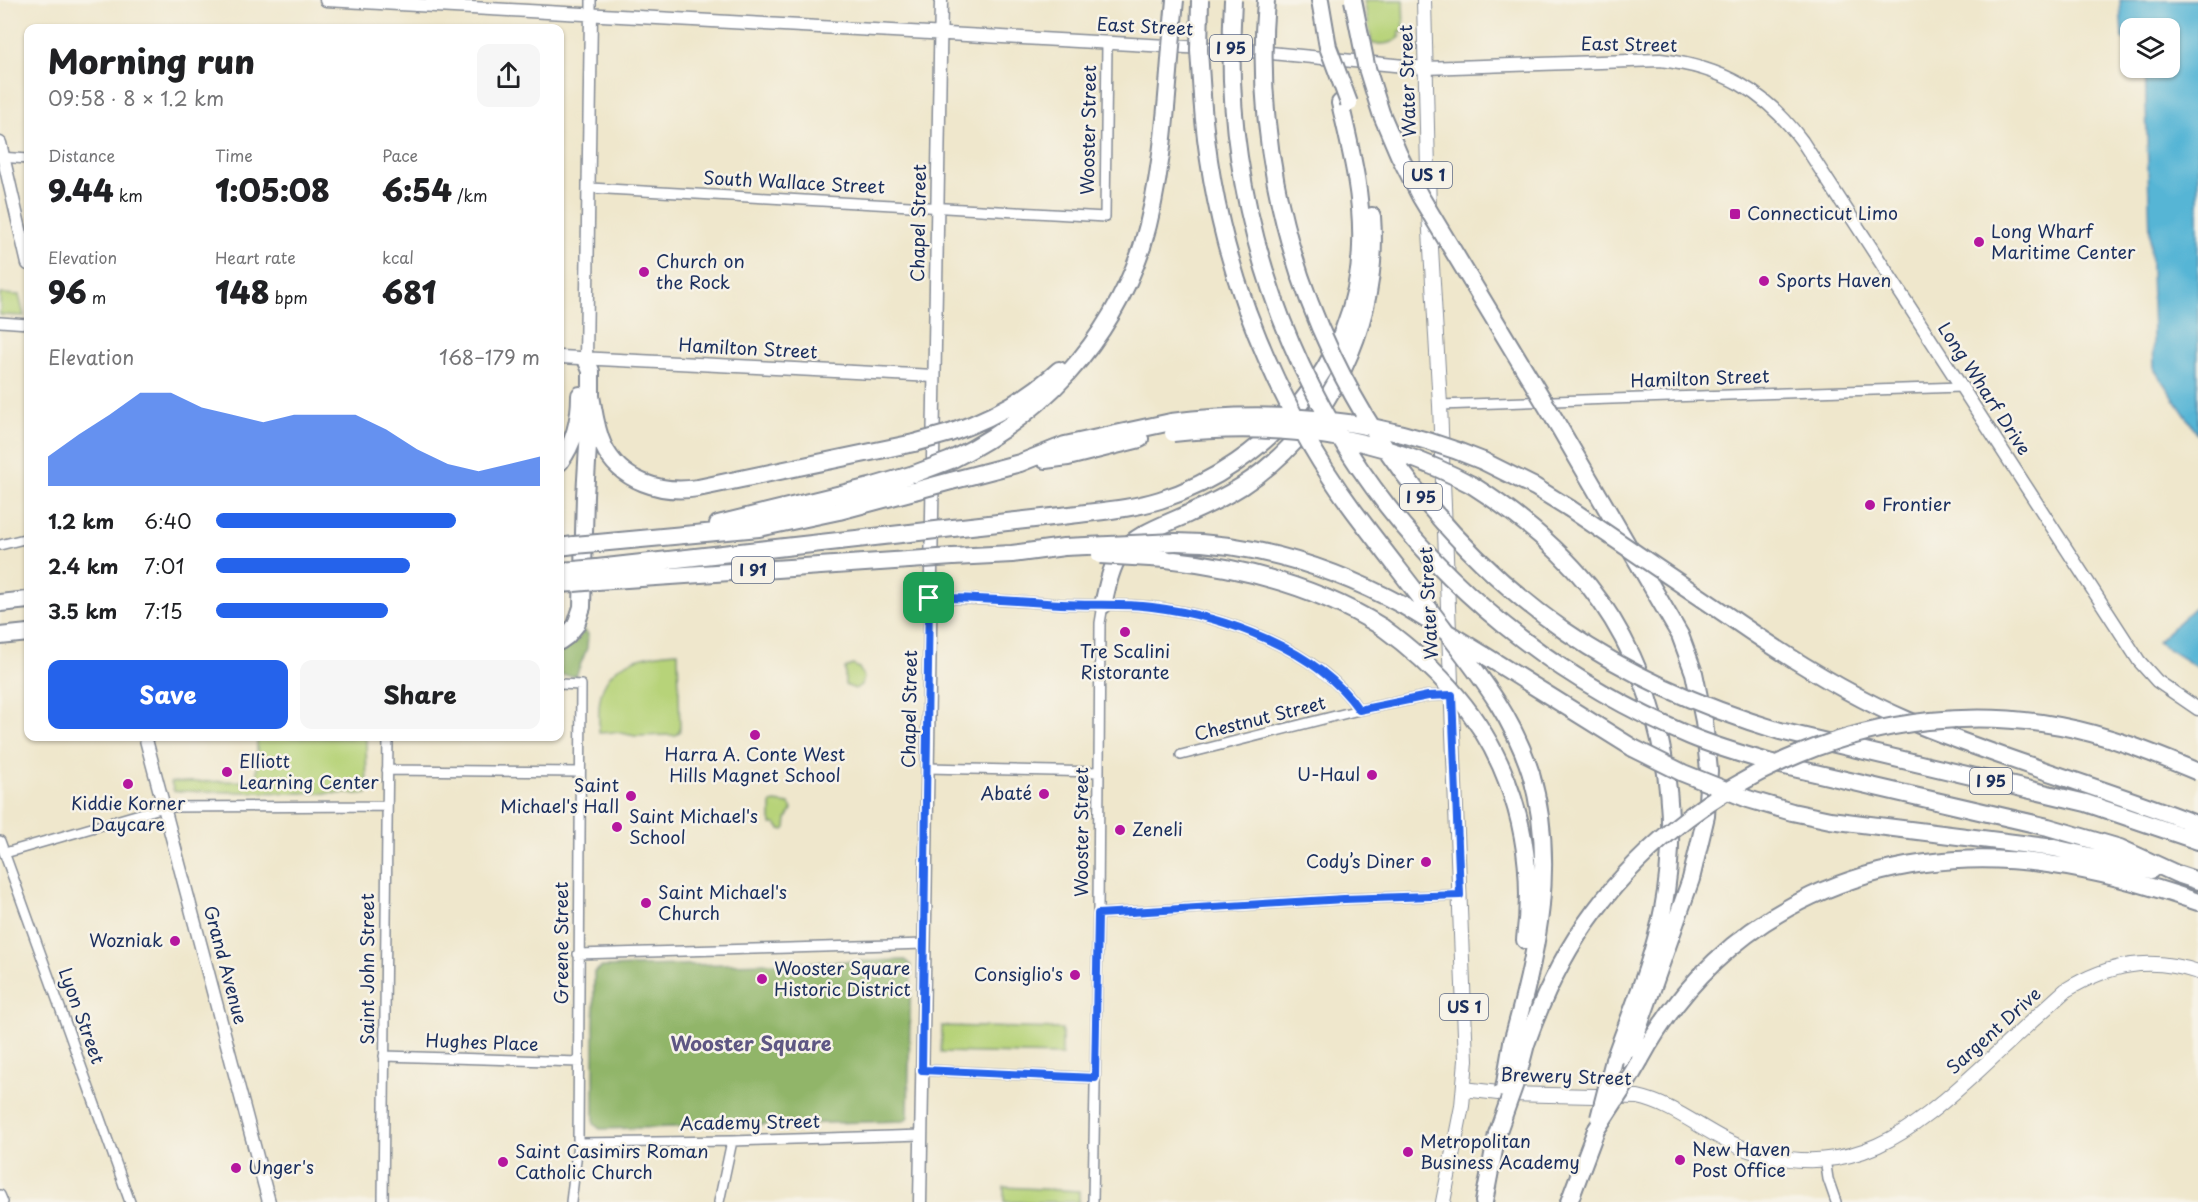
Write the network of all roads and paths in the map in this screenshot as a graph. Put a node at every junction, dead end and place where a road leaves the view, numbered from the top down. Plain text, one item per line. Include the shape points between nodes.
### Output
1 (326, 0) edge
2 (591, 0) edge
3 (941, 0) edge
4 (1175, 0) edge
5 (1200, 0) edge
6 (1233, 0) edge
7 (1266, 0) edge
8 (1320, 0) edge
9 (1353, 0) edge
10 (1424, 0) edge
11 (591, 15) junction
12 (940, 33) junction
13 (1107, 43) junction
14 (1425, 68) junction
15 (1743, 85) joint
16 (1344, 103) junction
17 (0, 143) edge
18 (2, 157) edge
19 (24, 159) edge
20 (590, 188) junction
21 (937, 207) junction
22 (1105, 217) joint
23 (24, 248) edge
24 (1110, 318) junction
25 (0, 322) edge
26 (24, 324) edge
27 (564, 357) edge
28 (586, 359) junction
29 (934, 376) junction
30 (1961, 387) junction
31 (591, 396) junction
32 (1440, 405) junction
33 (1172, 427) junction
34 (564, 455) edge
35 (680, 535) junction
36 (24, 539) edge
37 (0, 545) edge
38 (567, 546) edge
39 (1064, 551) junction
40 (597, 574) junction
41 (567, 577) edge
42 (929, 598) junction
43 (24, 600) edge
44 (0, 603) edge
45 (1103, 605) junction
46 (24, 633) edge
47 (0, 636) edge
48 (564, 638) edge
49 (564, 684) edge
50 (1452, 695) junction
51 (2198, 709) edge
52 (1359, 710) junction
53 (147, 741) edge
54 (388, 741) edge
55 (1181, 755) dead end
56 (927, 768) junction
57 (387, 770) junction
58 (580, 772) junction
59 (1099, 772) junction
60 (2198, 772) edge
61 (386, 806) junction
62 (164, 807) junction
63 (2198, 825) edge
64 (0, 841) edge
65 (2198, 841) edge
66 (5, 853) junction
67 (2177, 874) junction
68 (2198, 881) edge
69 (1460, 895) junction
70 (2198, 902) edge
71 (1098, 914) junction
72 (925, 944) junction
73 (578, 954) junction
74 (2198, 972) edge
75 (1519, 1043) junction
76 (384, 1056) junction
77 (1627, 1060) junction
78 (579, 1062) junction
79 (922, 1070) junction
80 (1095, 1078) junction
81 (1464, 1089) junction
82 (1596, 1130) junction
83 (922, 1135) junction
84 (732, 1141) junction
85 (578, 1143) junction
86 (1825, 1159) junction
87 (0, 1195) edge
88 (3, 1202) edge
89 (130, 1202) edge
90 (269, 1202) edge
91 (383, 1202) edge
92 (571, 1202) edge
93 (719, 1202) edge
94 (920, 1202) edge
95 (1093, 1202) edge
96 (1443, 1202) edge
97 (1484, 1202) edge
98 (1569, 1202) edge
99 (1836, 1202) edge

1 - 11 main road, East Street
2 - 11 street
3 - 12 main road, Chapel Street
4 - 24 highway, bridge via 1152,212 1143,247
5 - 75 highway, bridge via 1203,107 1214,189 1238,286 1264,352 1288,406 1329,475 1497,700 1517,736 1531,774 1543,831 1543,891 1522,1004
6 - 67 highway, I 95, bridge via 1234,116 1246,197 1279,314 1311,388 1352,458 1401,524 1485,611 1584,682 1692,737 1772,763 2048,827 2120,848
7 - 65 highway, I 95, bridge via 1266,115 1274,175 1305,290 1328,347 1386,451 1434,513 1478,560 1520,597 1604,656 1671,692 1722,713 1780,731 2086,803
8 - 16 highway, bridge
9 - 77 highway, bridge via 1366,65 1399,155 1680,635 1697,684 1707,746 1708,795 1697,859
10 - 14 main road, Water Street / US 1
11 - 12 main road, East Street
11 - 20 main road
12 - 13 main road, East Street
12 - 21 main road, Chapel Street
13 - 14 main road, East Street via 1240,50
13 - 22 street, Wooster Street
14 - 15 main road, East Street via 1660,60 1705,69
14 - 32 main road, Water Street / US 1
15 - 30 main road, Long Wharf Drive via 1775,109 1802,141
16 - 40 highway, bridge via 1361,210 1361,247 1356,288 1343,330 1308,392 1280,428 1214,478 1157,501 1098,512
16 - 45 highway via 1369,190 1373,245 1364,314 1346,363 1311,420 1261,472 1124,550 1114,565
17 - 18 main road
18 - 19 street
18 - 23 main road
20 - 21 street, South Wallace Street
20 - 28 main road
21 - 22 street, South Wallace Street
21 - 29 main road, Chapel Street
24 - 31 highway, bridge via 1036,389 1002,411 950,433 698,488 671,490 653,486 635,478 610,457 601,439
24 - 35 highway, bridge via 1087,352 1048,395 1001,432 951,460 861,490 756,513
25 - 26 street
27 - 28 main road, Hamilton Street
28 - 29 main road, Hamilton Street
28 - 31 highway via 591,371
28 - 34 highway via 581,371 578,425
29 - 42 main road, Chapel Street
30 - 32 street, Hamilton Street
30 - 51 main road, Long Wharf Drive via 2139,661 2157,681
31 - 48 highway via 582,612 574,629
32 - 50 main road, Water Street / US 1
33 - 35 highway, bridge via 1065,445 1020,463 839,511 759,528
33 - 63 highway, bridge via 1211,417 1262,415 1339,420 1430,441 1483,461 1569,508 1826,680 1966,743
33 - 77 highway, bridge via 1332,435 1409,456 1472,485 1538,531 1589,586 1627,646 1645,691 1660,741 1671,813 1667,886
35 - 38 highway, bridge
36 - 37 street
39 - 40 highway, I 91, bridge
39 - 67 highway, bridge via 1176,542 1233,546 1277,555 1370,588 1634,748 1748,799 1830,820 2054,848
39 - 75 highway, bridge via 1216,566 1295,587 1349,608 1382,627 1421,658 1456,694 1488,740 1507,782 1522,831 1529,887 1528,923 1514,1004
40 - 41 highway, bridge
42 - 45 street
42 - 56 main road, Chapel Street
43 - 44 highway
45 - 52 street via 1173,610 1274,643 1331,678
45 - 59 street, Wooster Street
46 - 47 highway
49 - 58 street, Greene Street via 581,685
50 - 52 street, Chestnut Street
50 - 69 main road, Water Street / US 1
52 - 55 street, Chestnut Street
53 - 62 main road, Grand Avenue
54 - 57 street, Saint John Street
56 - 59 street
56 - 72 main road, Chapel Street
57 - 58 street
57 - 61 street, Saint John Street
58 - 73 street, Greene Street
59 - 71 street, Wooster Street
60 - 75 highway, bridge via 2109,738 2057,726 1978,719 1876,730 1793,756 1720,794 1679,823 1619,879 1569,948
61 - 62 street
61 - 76 street, Saint John Street
62 - 66 street
62 - 90 main road, Grand Avenue
64 - 66 street, Lyon Street
66 - 89 street, Lyon Street
67 - 68 highway, I 95
69 - 71 street
69 - 81 main road, Water Street / US 1
70 - 77 highway via 2118,878 2033,862 1946,862 1864,876 1794,904 1732,945 1689,987
71 - 80 street, Wooster Street
72 - 73 street
72 - 79 main road, Chapel Street
73 - 78 street, Greene Street
74 - 86 main road, Sargent Drive via 2135,964 2088,977 2066,990 1920,1121 1881,1144 1848,1156
75 - 97 highway, bridge via 1518,1075 1497,1134
76 - 78 street, Hughes Place
76 - 91 street, Saint John Street
77 - 82 highway, bridge
77 - 82 highway, bridge via 1629,1079
78 - 85 street, Greene Street
79 - 80 street
79 - 83 main road, Chapel Street
80 - 95 street, Wooster Street
81 - 86 main road, Brewery Street via 1507,1094 1638,1097 1672,1109 1722,1139 1752,1151 1785,1158
81 - 96 main road, Water Street / US 1
82 - 98 highway
83 - 84 street, Academy Street
83 - 94 main road, Chapel Street
84 - 85 street, Academy Street
84 - 93 street
85 - 92 street, Greene Street
86 - 99 street
87 - 88 street

